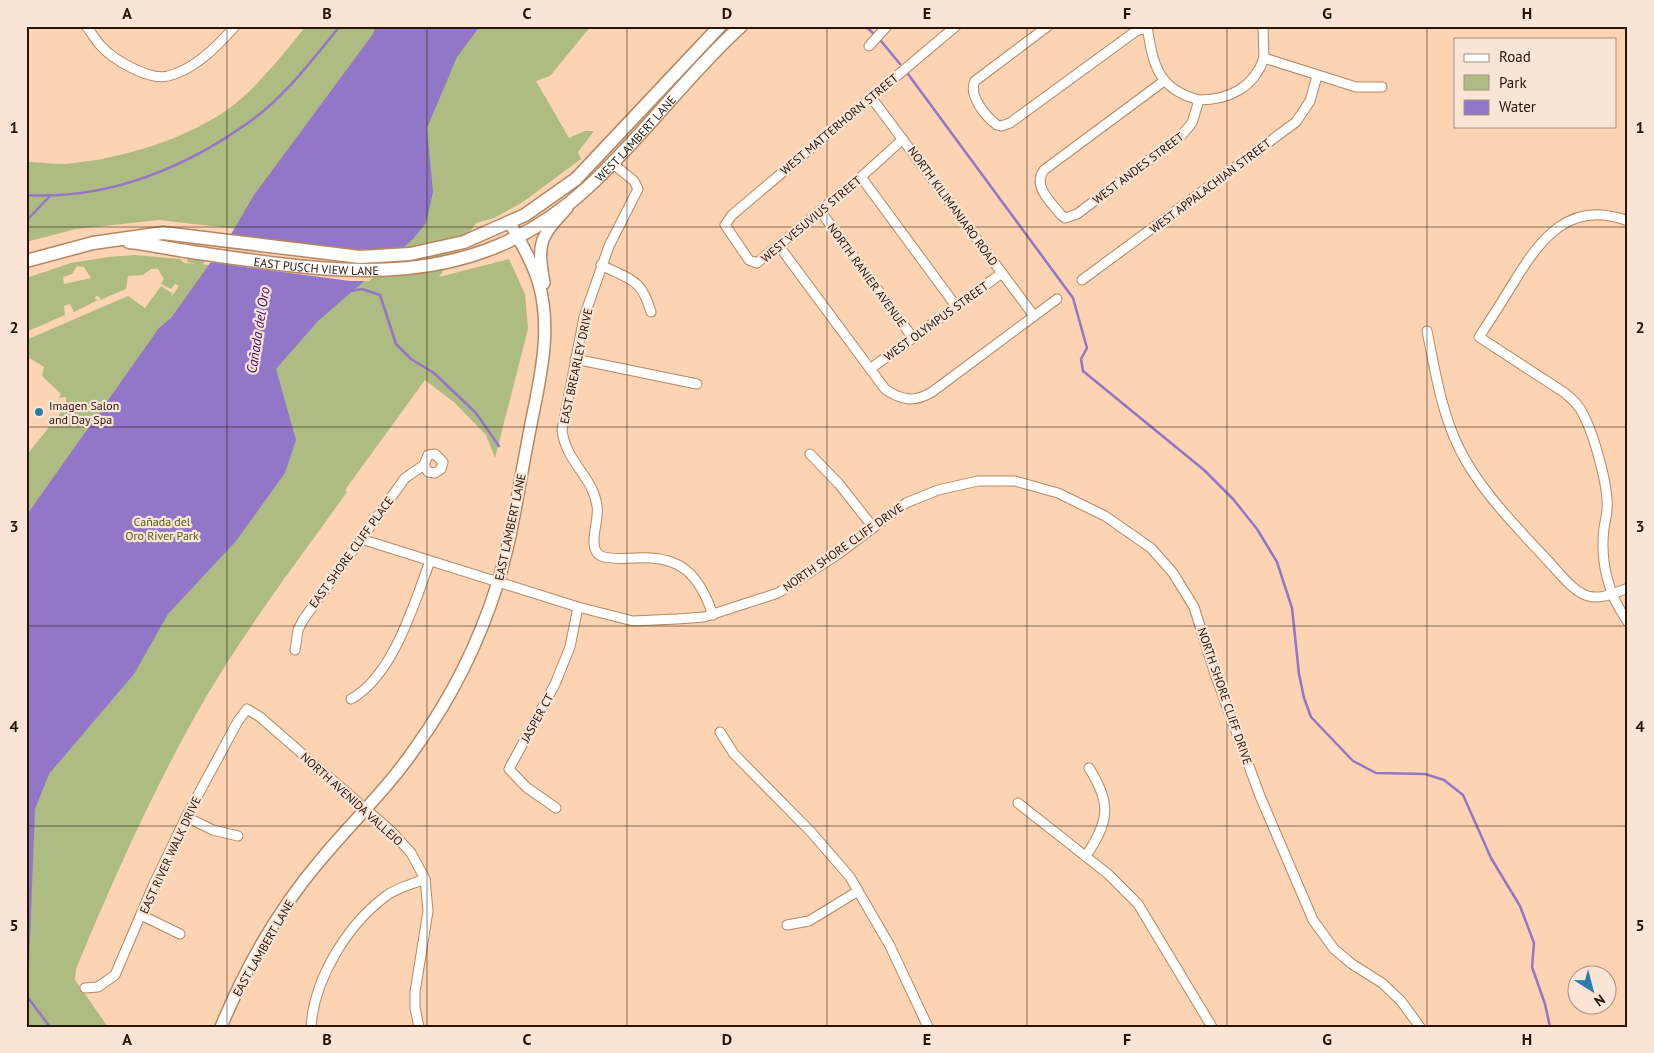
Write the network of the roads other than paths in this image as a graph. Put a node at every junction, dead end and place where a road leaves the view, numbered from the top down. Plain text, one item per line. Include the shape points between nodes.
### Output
1 (86, 26) edge
2 (235, 26) edge
3 (720, 26) edge
4 (741, 26) edge
5 (887, 26) edge
6 (956, 26) edge
7 (1048, 26) edge
8 (1263, 26) edge
9 (1147, 27) edge
10 (869, 46) dead end
11 (1264, 58) junction
12 (686, 61) junction
13 (1317, 76) junction
14 (1164, 81) junction
15 (1382, 87) dead end
16 (871, 97) junction
17 (1199, 100) junction
18 (647, 125) junction
19 (903, 139) junction
20 (612, 163) junction
21 (861, 177) junction
22 (585, 190) junction
23 (821, 212) junction
24 (1628, 221) edge
25 (506, 225) junction
26 (725, 225) joint
27 (517, 236) junction
28 (111, 241) junction
29 (779, 246) junction
30 (26, 261) edge
31 (602, 265) junction
32 (1002, 273) junction
33 (1082, 280) dead end
34 (1057, 299) dead end
35 (956, 306) junction
36 (544, 309) junction
37 (651, 312) dead end
38 (1034, 316) junction
39 (1427, 331) dead end
40 (913, 338) junction
41 (575, 359) junction
42 (870, 369) junction
43 (697, 384) dead end
44 (810, 454) dead end
45 (424, 465) dead end
46 (873, 526) junction
47 (361, 539) junction
48 (430, 561) junction
49 (498, 582) junction
50 (1628, 588) edge
51 (1612, 595) junction
52 (578, 607) junction
53 (713, 615) junction
54 (1628, 622) edge
55 (295, 650) dead end
56 (351, 699) dead end
57 (247, 709) joint
58 (720, 732) dead end
59 (1089, 768) dead end
60 (1018, 803) dead end
61 (556, 808) dead end
62 (366, 810) junction
63 (186, 817) junction
64 (238, 836) dead end
65 (1086, 856) junction
66 (425, 879) junction
67 (858, 891) junction
68 (141, 915) junction
69 (787, 925) dead end
70 (180, 934) dead end
71 (85, 988) dead end
72 (221, 1027) edge
73 (311, 1027) edge
74 (419, 1027) edge
75 (928, 1027) edge
76 (1212, 1027) edge
77 (1420, 1027) edge

1 - 2 street via 100,46 140,73 166,77 191,66
3 - 12 main road, WEST LAMBERT LANE
4 - 18 main road, WEST LAMBERT LANE
5 - 10 street
6 - 16 street, WEST MATTERHORN STREET
7 - 9 street via 975,81 973,94 994,123 1001,126 1010,123 1136,31
8 - 11 street
9 - 14 street via 1154,64
11 - 13 street
11 - 17 street via 1257,74 1240,90 1214,100
12 - 18 main road via 683,75 646,116
12 - 25 main road, WEST LAMBERT LANE via 576,179 537,208
13 - 15 street via 1356,87
13 - 33 street, WEST APPALACHIAN STREET via 1310,101 1296,122
14 - 17 street via 1181,94
14 - 17 street, WEST ANDES STREET via 1044,170 1039,185 1065,218 1077,214 1180,137 1192,123
16 - 19 street, NORTH KILIMANJARO ROAD
16 - 26 street, WEST MATTERHORN STREET via 732,215
18 - 20 main road, WEST LAMBERT LANE
19 - 21 street, WEST VESUVIUS STREET
19 - 32 street, NORTH KILIMANJARO ROAD
20 - 22 main road, WEST LAMBERT LANE
20 - 31 street, EAST BREARLEY DRIVE via 634,181 638,190
21 - 23 street, WEST VESUVIUS STREET
21 - 35 street
22 - 27 main road, WEST LAMBERT LANE
22 - 36 street via 550,227 541,243 540,258 546,292
23 - 29 street, WEST VESUVIUS STREET
23 - 40 street, NORTH RANIER AVENUE
24 - 51 street via 1595,215 1579,218 1554,230 1533,252 1479,337 1565,392 1585,417 1607,491 1603,546 1604,566
25 - 27 street, EAST LAMBERT LANE
25 - 28 main road, EAST PUSCH VIEW LANE via 438,249 376,257 334,255 163,233
26 - 29 street, WEST VESUVIUS STREET via 753,262 763,260
27 - 28 main road, EAST PUSCH VIEW LANE via 498,246 434,265 376,272
27 - 36 street, EAST LAMBERT LANE via 535,274
28 - 30 main road, EAST PUSCH VIEW LANE via 72,247
29 - 42 street
31 - 37 street via 639,284
31 - 41 street, EAST BREARLEY DRIVE via 584,317
32 - 35 street, WEST OLYMPUS STREET
32 - 38 street, NORTH KILIMANJARO ROAD
34 - 38 street
35 - 40 street, WEST OLYMPUS STREET
36 - 49 street, EAST LAMBERT LANE via 540,373 512,526
38 - 42 street via 932,392 912,400 898,398 885,389
39 - 51 street via 1449,425 1458,447 1484,488 1502,512 1580,593 1591,597
40 - 42 street, WEST OLYMPUS STREET
41 - 43 street
41 - 53 street, EAST BREARLEY DRIVE via 563,436 568,454 589,484 598,505 593,539 595,550 610,558 664,558 680,565 693,575 706,595
44 - 46 street
45 - 47 street, EAST SHORE CLIFF PLACE via 405,478
46 - 53 street, NORTH SHORE CLIFF DRIVE via 778,593
46 - 77 street, NORTH SHORE CLIFF DRIVE via 906,503 938,490 978,481 1015,481 1058,492 1105,516 1151,548 1173,573 1194,607 1260,796 1313,920 1334,948 1401,1001
47 - 48 street, NORTH SHORE CLIFF DRIVE
47 - 55 street, EAST SHORE CLIFF PLACE via 303,620
48 - 49 street, NORTH SHORE CLIFF DRIVE
48 - 56 street via 389,657 367,688
49 - 52 street, NORTH SHORE CLIFF DRIVE
49 - 62 street, EAST LAMBERT LANE via 472,649 444,704 403,765
50 - 51 street
51 - 54 street
52 - 53 street, NORTH SHORE CLIFF DRIVE via 633,621
52 - 61 street, JASPER CT via 570,647 556,684 509,769 526,787
57 - 62 street, NORTH AVENIDA VALLEJO
57 - 63 street, EAST RIVER WALK DRIVE
58 - 67 street via 734,754 817,839
59 - 65 street via 1104,796 1105,810 1099,836
60 - 65 street
62 - 66 street, NORTH AVENIDA VALLEJO via 412,854
62 - 72 street, EAST LAMBERT LANE via 323,857 277,919
63 - 64 street via 213,830
63 - 68 street, EAST RIVER WALK DRIVE
65 - 76 street via 1138,904
66 - 73 street via 386,895 354,928 325,971 313,1006
66 - 74 street, NORTH AVENIDA VALLEJO via 428,911 414,1008
67 - 69 street via 809,921
67 - 75 street via 890,946
68 - 70 street
68 - 71 street, EAST RIVER WALK DRIVE via 115,975 98,987

